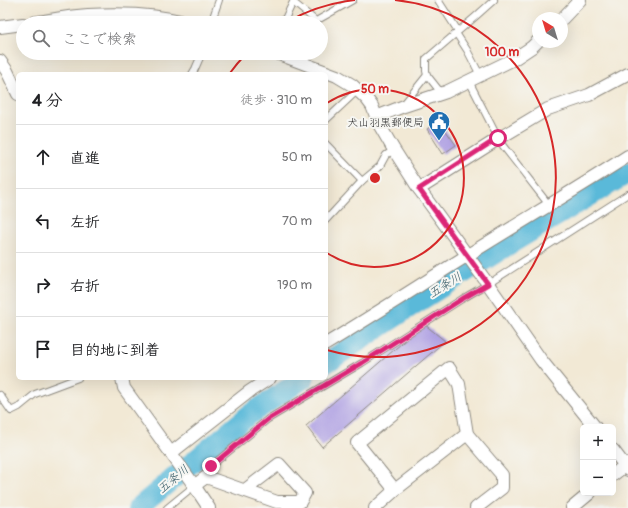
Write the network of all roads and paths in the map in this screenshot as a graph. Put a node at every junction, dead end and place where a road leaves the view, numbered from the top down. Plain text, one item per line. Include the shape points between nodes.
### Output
1 (219, 0) edge
2 (353, 0) edge
3 (438, 0) edge
4 (494, 0) edge
5 (580, 0) edge
6 (568, 13) edge
7 (79, 16) edge
8 (146, 16) edge
9 (213, 16) edge
10 (286, 16) edge
11 (310, 16) edge
12 (325, 16) edge
13 (16, 25) edge
14 (0, 28) edge
15 (457, 32) junction
16 (532, 47) edge
17 (199, 60) edge
18 (295, 60) edge
19 (0, 61) edge
20 (193, 72) edge
21 (326, 72) edge
22 (328, 73) edge
23 (628, 74) edge
24 (427, 75) junction
25 (480, 76) junction
26 (469, 81) junction
27 (16, 90) edge
28 (358, 90) junction
29 (442, 94) junction
30 (404, 106) junction
31 (376, 117) junction
32 (328, 118) edge
33 (498, 138) junction
34 (328, 146) edge
35 (394, 150) junction
36 (628, 156) edge
37 (362, 181) junction
38 (419, 189) junction
39 (628, 194) edge
40 (550, 205) junction
41 (328, 218) edge
42 (468, 255) junction
43 (488, 284) junction
44 (328, 343) edge
45 (73, 380) edge
46 (122, 380) edge
47 (267, 380) edge
48 (0, 395) edge
49 (593, 424) edge
50 (467, 434) junction
51 (616, 453) edge
52 (174, 456) junction
53 (627, 466) edge
54 (616, 473) edge
55 (206, 477) junction
56 (193, 483) junction
57 (245, 490) dead end
58 (395, 490) junction
59 (586, 496) edge
60 (167, 508) edge
61 (209, 508) edge
62 (375, 508) edge
63 (476, 508) edge
64 (572, 508) edge

1 - 9 lane
2 - 12 lane
3 - 15 lane
4 - 15 lane
5 - 6 street
7 - 8 street
10 - 11 lane via 293,2
13 - 14 street
15 - 24 lane via 426,59
15 - 25 lane
16 - 25 street
17 - 20 lane
18 - 21 street
19 - 27 street
22 - 28 street
23 - 33 street via 589,96 548,109
24 - 29 lane
24 - 30 lane
25 - 26 street
26 - 29 street
26 - 33 lane
28 - 31 street via 372,106
28 - 32 lane
29 - 30 street
30 - 31 street
31 - 35 street
33 - 38 street
33 - 40 lane
34 - 37 lane
35 - 37 lane
35 - 38 street
36 - 40 street
37 - 41 lane
38 - 42 street
39 - 43 lane
40 - 42 street
42 - 43 street
42 - 44 street
43 - 49 street via 541,360
43 - 55 lane via 268,419 211,466
45 - 48 lane via 35,394 11,411
46 - 52 street via 124,388
47 - 52 street via 250,391
50 - 58 street
50 - 58 street via 459,384 449,368 357,443
50 - 63 street via 502,475 502,488
51 - 53 street
52 - 56 street
53 - 54 street
55 - 56 street
55 - 57 street
56 - 60 lane
56 - 61 street
58 - 62 street
59 - 64 street

